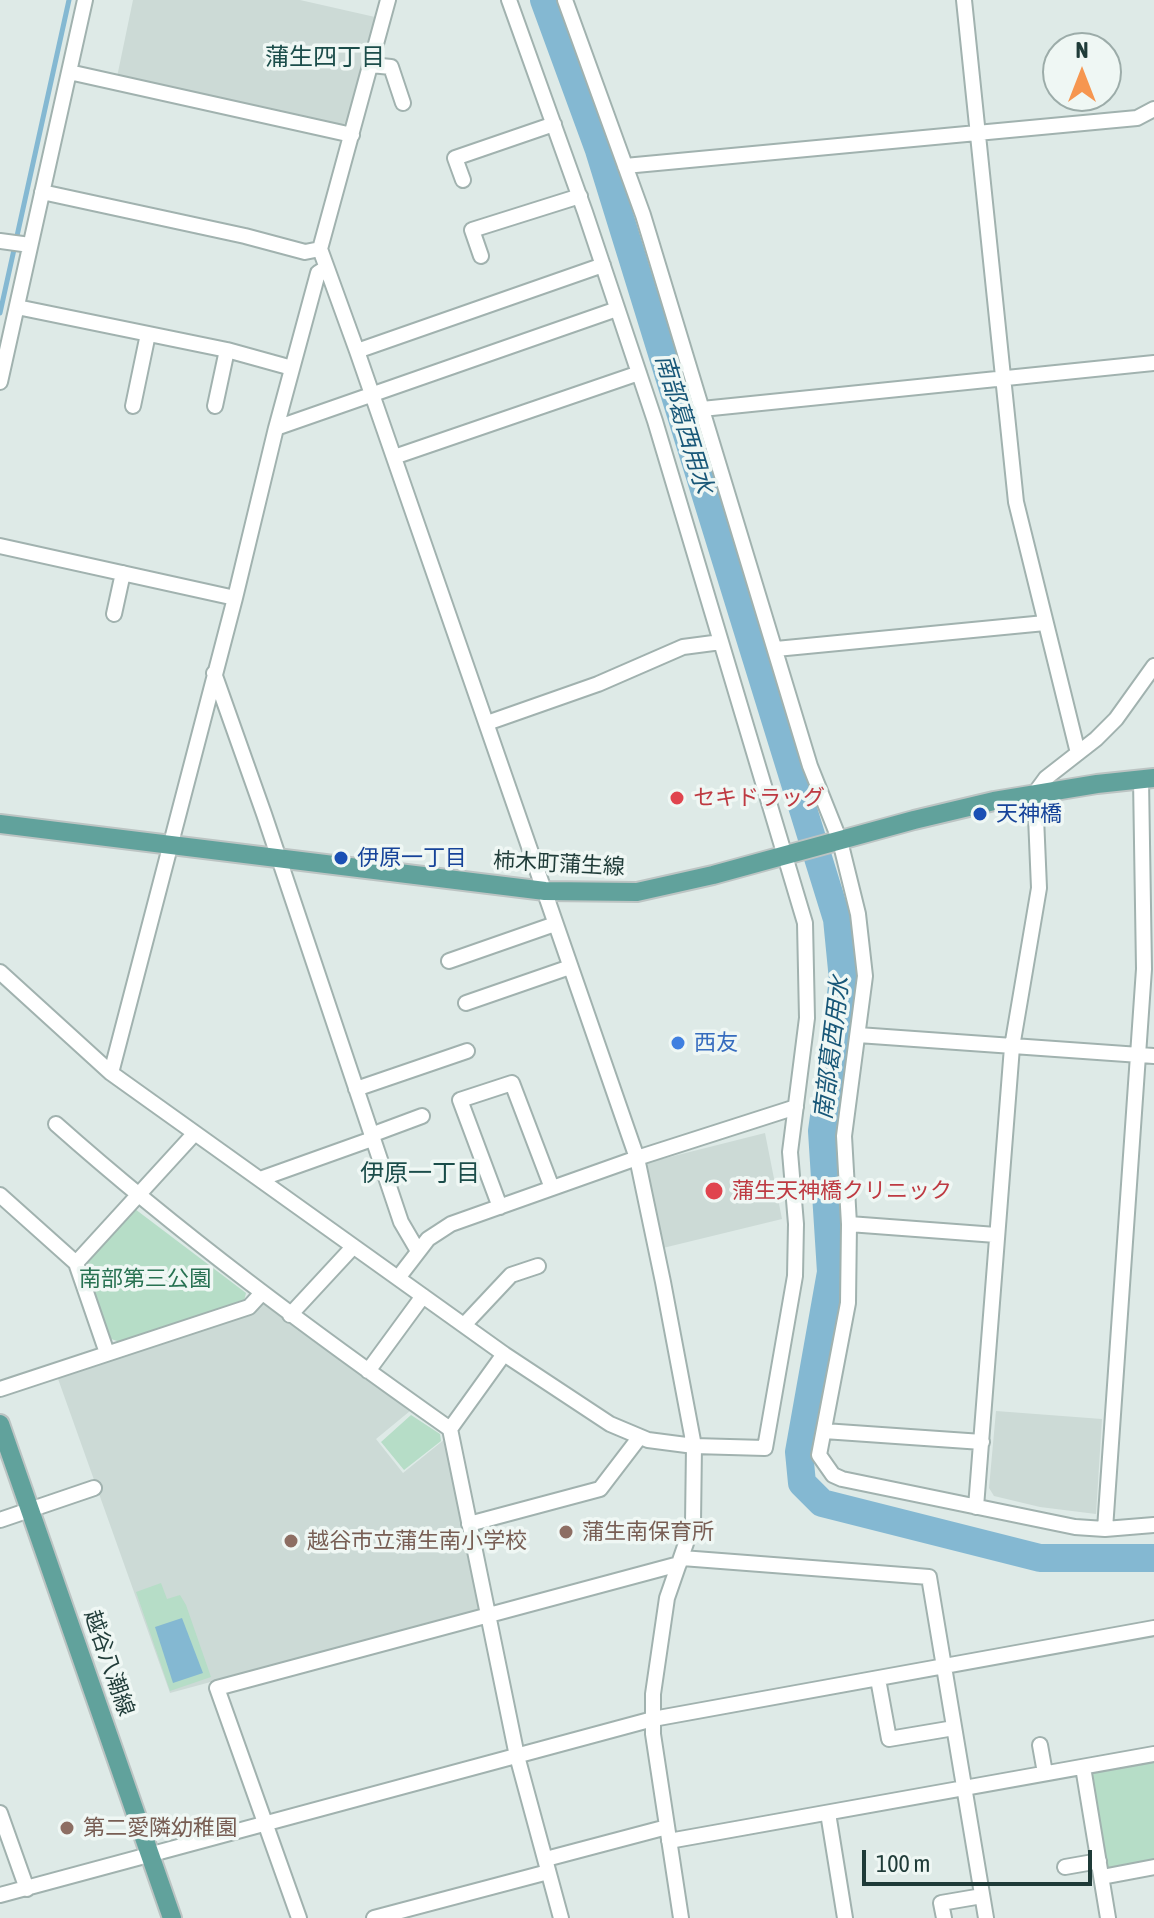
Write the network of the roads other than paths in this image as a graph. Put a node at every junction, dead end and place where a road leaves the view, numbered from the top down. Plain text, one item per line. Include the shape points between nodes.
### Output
1 (85, 0) edge
2 (388, 0) edge
3 (509, 0) edge
4 (565, 0) edge
5 (964, 0) edge
6 (371, 65) junction
7 (69, 72) junction
8 (403, 103) dead end
9 (1154, 109) edge
10 (554, 124) junction
11 (978, 133) junction
12 (352, 135) junction
13 (625, 166) junction
14 (463, 180) dead end
15 (42, 192) junction
16 (580, 196) junction
17 (0, 241) edge
18 (30, 245) junction
19 (320, 249) junction
20 (481, 256) dead end
21 (603, 265) junction
22 (326, 268) junction
23 (17, 307) junction
24 (617, 309) junction
25 (148, 334) junction
26 (227, 350) junction
27 (357, 351) junction
28 (1154, 363) edge
29 (292, 368) junction
30 (639, 373) junction
31 (1004, 379) junction
32 (0, 382) edge
33 (372, 395) junction
34 (133, 406) dead end
35 (215, 406) dead end
36 (702, 409) junction
37 (276, 428) junction
38 (394, 457) junction
39 (0, 546) edge
40 (123, 573) junction
41 (235, 598) junction
42 (114, 614) dead end
43 (1045, 623) junction
44 (721, 642) junction
45 (776, 649) junction
46 (1154, 666) edge
47 (214, 673) junction
48 (487, 723) junction
49 (1078, 753) junction
50 (1148, 779) edge
51 (1035, 793) junction
52 (0, 824) edge
53 (836, 842) junction
54 (169, 846) junction
55 (788, 855) junction
56 (280, 860) junction
57 (545, 891) junction
58 (555, 924) junction
59 (449, 961) dead end
60 (570, 967) junction
61 (0, 972) edge
62 (466, 1003) dead end
63 (858, 1035) junction
64 (1012, 1047) junction
65 (467, 1051) dead end
66 (1146, 1056) edge
67 (111, 1073) junction
68 (356, 1089) junction
69 (796, 1107) junction
70 (422, 1116) dead end
71 (56, 1124) dead end
72 (194, 1134) junction
73 (371, 1137) junction
74 (637, 1158) junction
75 (260, 1179) junction
76 (552, 1188) junction
77 (0, 1195) edge
78 (137, 1196) junction
79 (500, 1207) junction
80 (849, 1224) junction
81 (996, 1235) junction
82 (353, 1247) junction
83 (418, 1251) junction
84 (76, 1263) junction
85 (538, 1266) dead end
86 (398, 1278) junction
87 (261, 1294) junction
88 (423, 1296) junction
89 (290, 1315) junction
90 (464, 1325) junction
91 (107, 1353) junction
92 (504, 1354) junction
93 (368, 1371) junction
94 (0, 1389) edge
95 (0, 1424) edge
96 (450, 1429) junction
97 (824, 1431) junction
98 (639, 1438) junction
99 (982, 1442) junction
100 (694, 1446) junction
101 (94, 1488) dead end
102 (976, 1507) junction
103 (30, 1510) junction
104 (0, 1520) edge
105 (469, 1524) junction
106 (1154, 1525) edge
107 (1105, 1529) junction
108 (681, 1561) junction
109 (488, 1614) junction
110 (1154, 1628) edge
111 (944, 1667) junction
112 (878, 1679) junction
113 (653, 1719) junction
114 (954, 1728) junction
115 (1040, 1745) dead end
116 (1154, 1754) edge
117 (517, 1756) junction
118 (1083, 1767) junction
119 (1045, 1773) junction
120 (964, 1788) junction
121 (0, 1813) edge
122 (828, 1813) junction
123 (265, 1825) junction
124 (668, 1834) junction
125 (151, 1856) junction
126 (1099, 1861) junction
127 (547, 1865) junction
128 (1065, 1867) dead end
129 (1154, 1867) edge
130 (1102, 1877) junction
131 (27, 1889) junction
132 (0, 1895) edge
133 (982, 1896) junction
134 (172, 1918) edge
135 (299, 1918) edge
136 (374, 1918) edge
137 (561, 1918) edge
138 (681, 1918) edge
139 (845, 1918) edge
140 (944, 1918) edge
141 (986, 1918) edge
142 (1108, 1918) edge

1 - 7 street
2 - 6 street
3 - 10 street
4 - 13 street
5 - 11 street
6 - 8 street via 391,67
6 - 12 street
7 - 12 street
7 - 15 street
9 - 11 street via 1137,118
10 - 14 street via 455,158
10 - 16 street
11 - 13 street
11 - 31 street
12 - 19 street
13 - 36 street
15 - 18 street
15 - 19 street via 305,252
16 - 20 street via 472,230
16 - 21 street
17 - 18 street
18 - 23 street
19 - 22 street
21 - 24 street
21 - 27 street
22 - 27 street
22 - 29 street via 318,273
23 - 25 street
23 - 32 street
24 - 30 street
24 - 33 street
25 - 26 street
25 - 34 street
26 - 29 street
26 - 35 street
27 - 33 street
28 - 31 street
29 - 37 street
30 - 38 street
30 - 44 street
31 - 36 street
31 - 43 street via 1016,502
33 - 37 street
33 - 38 street
36 - 45 street
37 - 41 street
38 - 48 street
39 - 40 street
40 - 41 street
40 - 42 street
41 - 47 street
43 - 45 street
43 - 49 street
44 - 48 street via 683,647
44 - 55 street
45 - 53 street
46 - 49 street via 1116,719
47 - 54 street
47 - 56 street
48 - 57 street
49 - 51 street
50 - 51 main road, 柿木町蒲生線
50 - 66 street
51 - 53 main road, 柿木町蒲生線
51 - 64 street via 1039,888
52 - 54 main road, 柿木町蒲生線
53 - 55 main road, 柿木町蒲生線
53 - 63 street via 858,914 865,976
54 - 56 main road, 柿木町蒲生線
54 - 67 street
55 - 57 main road, 柿木町蒲生線 via 637,892
55 - 69 street via 807,954 807,1018
56 - 57 main road, 柿木町蒲生線
56 - 68 street
57 - 58 street
58 - 59 street
58 - 60 street
60 - 62 street
60 - 74 street
61 - 67 street
63 - 64 street
63 - 80 street via 844,1136
64 - 66 street
64 - 81 street
65 - 68 street
66 - 107 street
67 - 72 street
68 - 73 street
69 - 74 street
69 - 100 street via 790,1152 795,1276 765,1448
70 - 73 street
71 - 78 street
72 - 75 street
72 - 78 street
73 - 75 street
73 - 83 street via 401,1222
74 - 76 street
74 - 100 street
75 - 82 street
76 - 79 street
76 - 79 street via 512,1083 460,1100
77 - 84 street
78 - 84 street
78 - 87 street
79 - 83 street via 451,1224
80 - 81 street
80 - 97 street via 848,1303
81 - 99 street
82 - 86 street
82 - 89 street
83 - 86 street
84 - 91 street
85 - 90 street via 511,1275
86 - 88 street
87 - 89 street
87 - 91 street via 249,1307
88 - 90 street
88 - 93 street
89 - 93 street
90 - 92 street
91 - 94 street
92 - 96 street
92 - 98 street
93 - 96 street
95 - 103 main road, 越谷八潮線
96 - 105 street
97 - 99 street
97 - 102 street via 819,1455 833,1475
98 - 100 street
98 - 105 street via 600,1489
99 - 102 street
100 - 108 street via 693,1523
101 - 103 street
102 - 107 street
103 - 104 street
103 - 125 main road, 越谷八潮線
105 - 109 street
106 - 107 street
108 - 109 street
108 - 111 street via 929,1577
108 - 113 street via 667,1598
109 - 117 street
109 - 123 street via 217,1688
110 - 111 street
111 - 112 street
111 - 114 street
112 - 113 street
112 - 114 street via 889,1739
113 - 117 street
113 - 124 street
114 - 120 street
115 - 119 street
116 - 118 street
117 - 123 street
117 - 127 street
118 - 119 street
118 - 126 street
119 - 120 street
120 - 122 street
120 - 133 street
121 - 131 street
122 - 124 street
122 - 139 street
123 - 125 street
123 - 135 street
124 - 127 street
124 - 138 street
125 - 131 street
125 - 134 main road, 越谷八潮線
126 - 128 street
126 - 130 street
127 - 136 street
127 - 137 street
129 - 130 street
130 - 142 street
131 - 132 street
133 - 140 street via 941,1903
133 - 141 street

